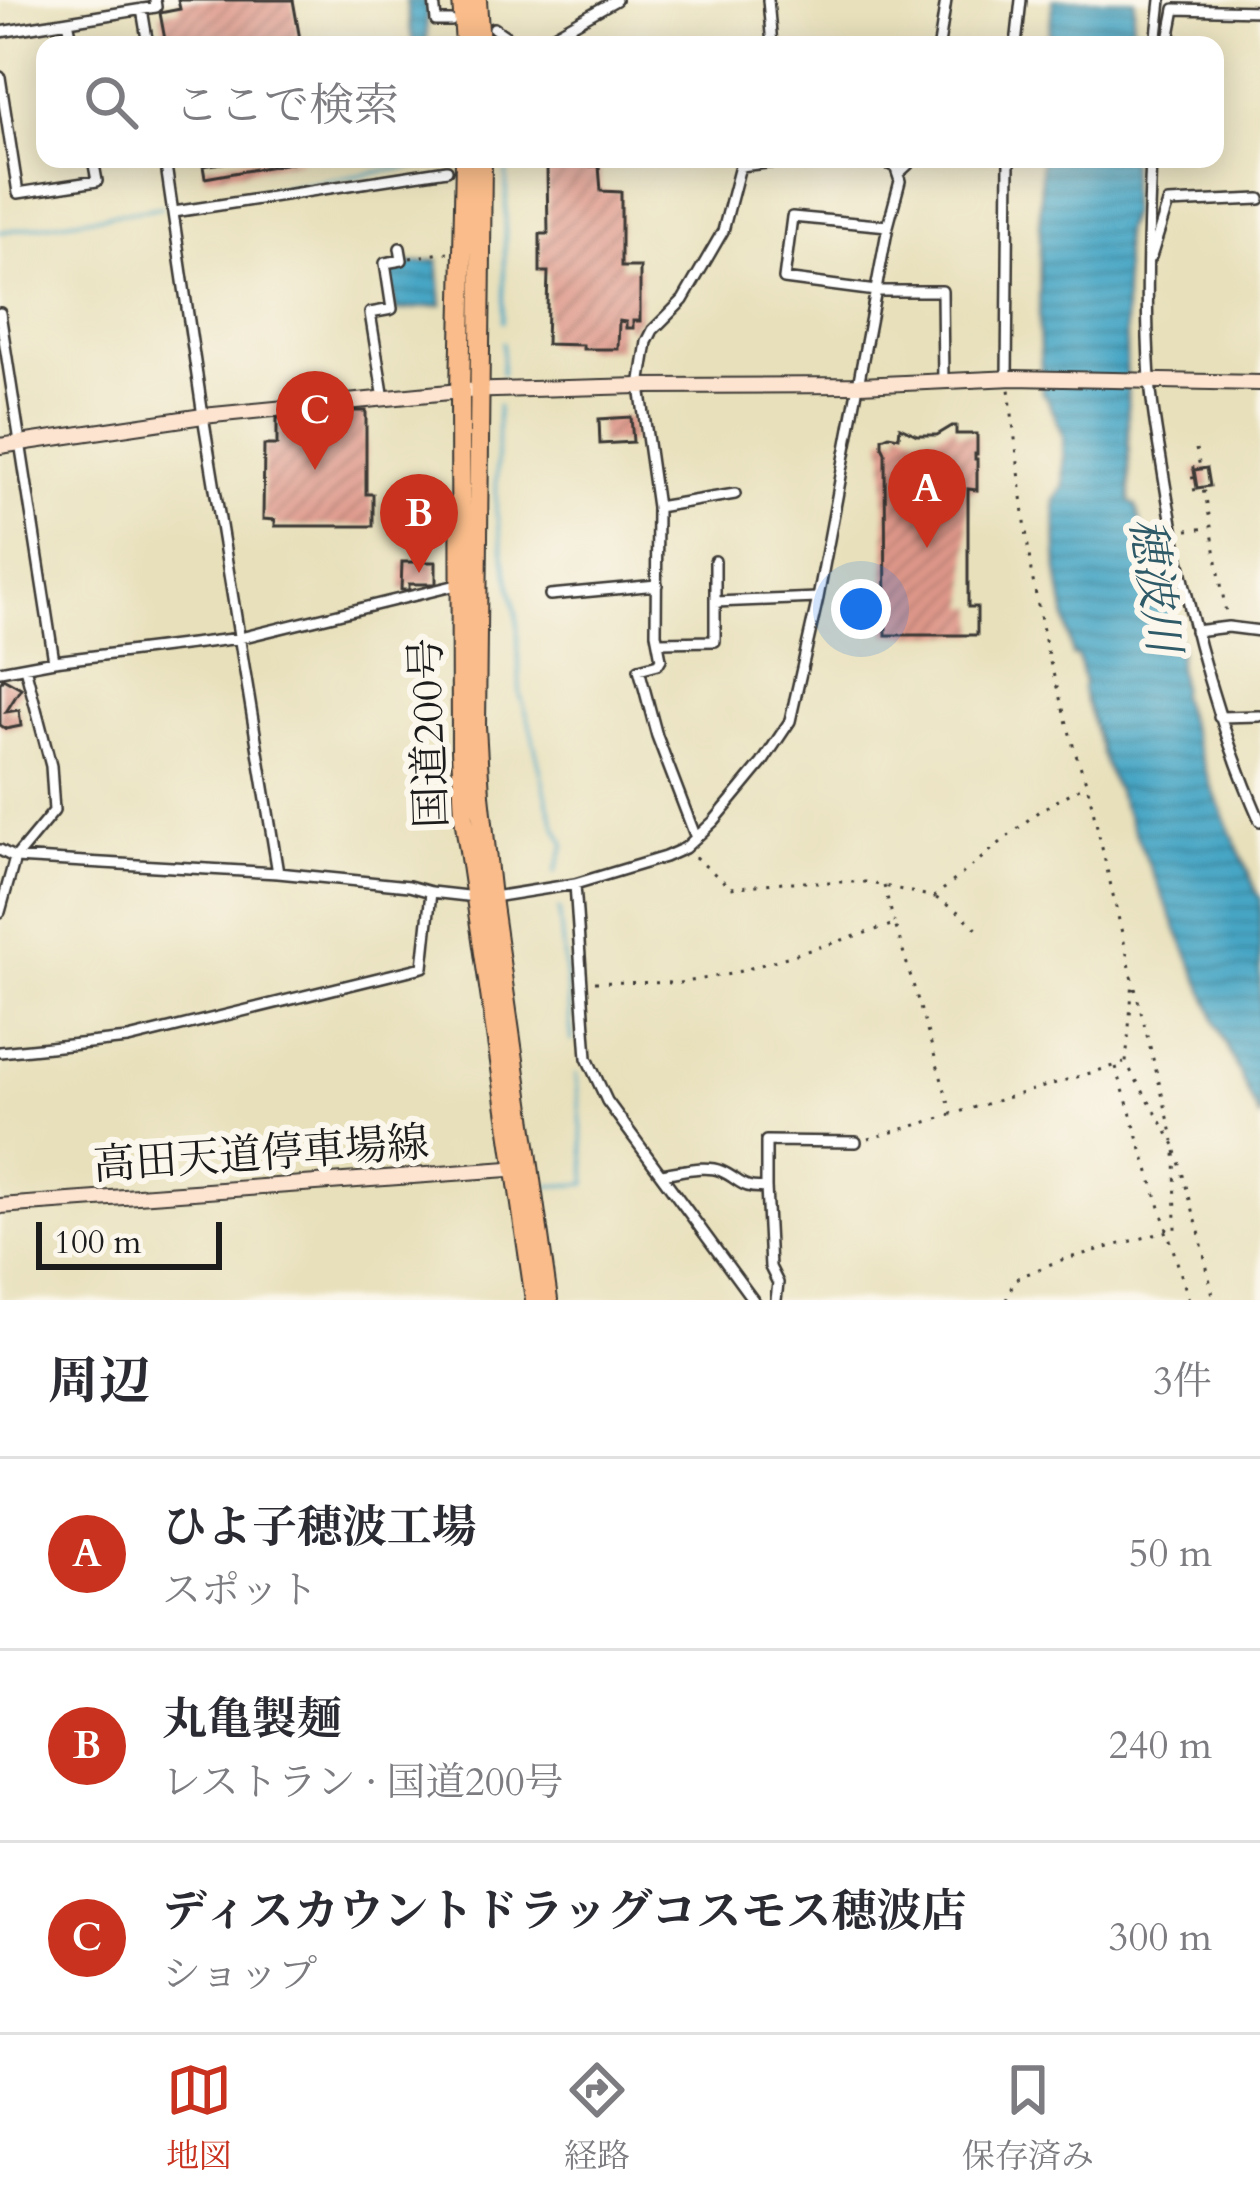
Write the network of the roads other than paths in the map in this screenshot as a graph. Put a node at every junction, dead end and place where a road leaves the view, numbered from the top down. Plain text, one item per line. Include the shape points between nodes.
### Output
1 (155, 0) edge
2 (434, 0) edge
3 (463, 0) edge
4 (477, 0) edge
5 (616, 0) edge
6 (768, 0) edge
7 (946, 0) edge
8 (1021, 0) edge
9 (1161, 0) edge
10 (142, 9) junction
11 (1260, 11) edge
12 (68, 21) junction
13 (451, 21) dead end
14 (494, 28) dead end
15 (0, 32) edge
16 (71, 36) edge
17 (146, 36) edge
18 (465, 36) edge
19 (479, 36) edge
20 (505, 36) edge
21 (552, 36) edge
22 (771, 36) edge
23 (940, 36) edge
24 (1017, 36) edge
25 (1157, 36) edge
26 (1170, 36) edge
27 (0, 77) edge
28 (95, 168) edge
29 (167, 168) edge
30 (466, 168) edge
31 (481, 168) edge
32 (739, 168) edge
33 (896, 168) edge
34 (904, 168) edge
35 (1009, 168) edge
36 (1151, 168) edge
37 (447, 170) dead end
38 (899, 173) junction
39 (1260, 199) edge
40 (174, 212) junction
41 (888, 226) junction
42 (401, 254) road end
43 (1147, 268) junction
44 (876, 290) junction
45 (0, 313) edge
46 (1010, 378) junction
47 (1145, 379) junction
48 (944, 381) junction
49 (1260, 383) edge
50 (860, 385) junction
51 (640, 386) junction
52 (469, 391) junction
53 (384, 398) junction
54 (202, 416) junction
55 (20, 443) junction
56 (0, 446) edge
57 (734, 494) dead end
58 (657, 507) junction
59 (715, 561) dead end
60 (470, 584) junction
61 (657, 585) junction
62 (550, 595) dead end
63 (818, 598) junction
64 (715, 602) junction
65 (1195, 631) junction
66 (1260, 631) edge
67 (240, 638) junction
68 (660, 642) junction
69 (54, 661) junction
70 (26, 667) junction
71 (0, 671) edge
72 (1260, 716) edge
73 (1220, 717) junction
74 (1260, 821) edge
75 (696, 838) junction
76 (5, 854) edge
77 (278, 873) junction
78 (575, 884) junction
79 (431, 892) junction
80 (483, 898) junction
81 (0, 912) edge
82 (0, 1052) edge
83 (856, 1142) road end
84 (520, 1168) junction
85 (661, 1174) junction
86 (766, 1187) junction
87 (0, 1206) edge
88 (535, 1300) edge
89 (548, 1300) edge
90 (753, 1300) edge
91 (776, 1300) edge

1 - 10 street via 156,7
2 - 13 street via 436,22
3 - 18 highway
4 - 19 highway
5 - 21 street
6 - 22 street
7 - 23 street
8 - 24 street
9 - 25 street
10 - 12 street
10 - 17 street
11 - 26 street via 1175,9
12 - 15 street
12 - 16 street
14 - 20 street
27 - 28 street via 18,193 97,181
29 - 40 street
30 - 52 highway, 国道200号
31 - 52 highway, 国道200号
32 - 51 street via 723,231 683,300 646,342
33 - 38 street
34 - 38 street
35 - 46 street
36 - 43 street
37 - 40 street
38 - 41 street
39 - 43 street via 1168,203
40 - 54 street
41 - 44 street
41 - 44 street via 792,217 784,279
42 - 53 street via 385,263 392,309 370,313
43 - 47 street
44 - 48 street via 942,291
44 - 50 street
45 - 55 street
46 - 47 street
46 - 48 street
47 - 49 street
47 - 65 street
48 - 50 street
50 - 51 street
50 - 63 street
51 - 52 street
51 - 58 street
52 - 53 street
52 - 60 highway, 国道200号
53 - 54 street
54 - 55 street
54 - 67 street
55 - 56 street
55 - 69 street
57 - 58 street
58 - 61 street
59 - 64 street
60 - 67 street
60 - 80 highway, 国道200号
61 - 62 street
61 - 68 street
63 - 64 street
63 - 75 street via 790,721
64 - 68 street via 715,641
65 - 66 street
65 - 73 street
67 - 69 street
67 - 77 street
68 - 75 street via 658,664 639,669
69 - 70 street
70 - 71 street
70 - 76 street via 54,811
72 - 73 street
73 - 74 street
75 - 78 street via 665,857
76 - 77 street
76 - 81 street
77 - 79 street
78 - 80 street
78 - 85 street via 586,1058
79 - 80 street
79 - 82 street via 422,967 128,1039
80 - 84 highway, 国道200号
83 - 86 street via 766,1141
84 - 87 street, 高田天道停車場線
84 - 88 highway, 国道200号
84 - 89 highway, 国道200号
85 - 86 street via 715,1169 741,1185
85 - 90 street
86 - 91 street

